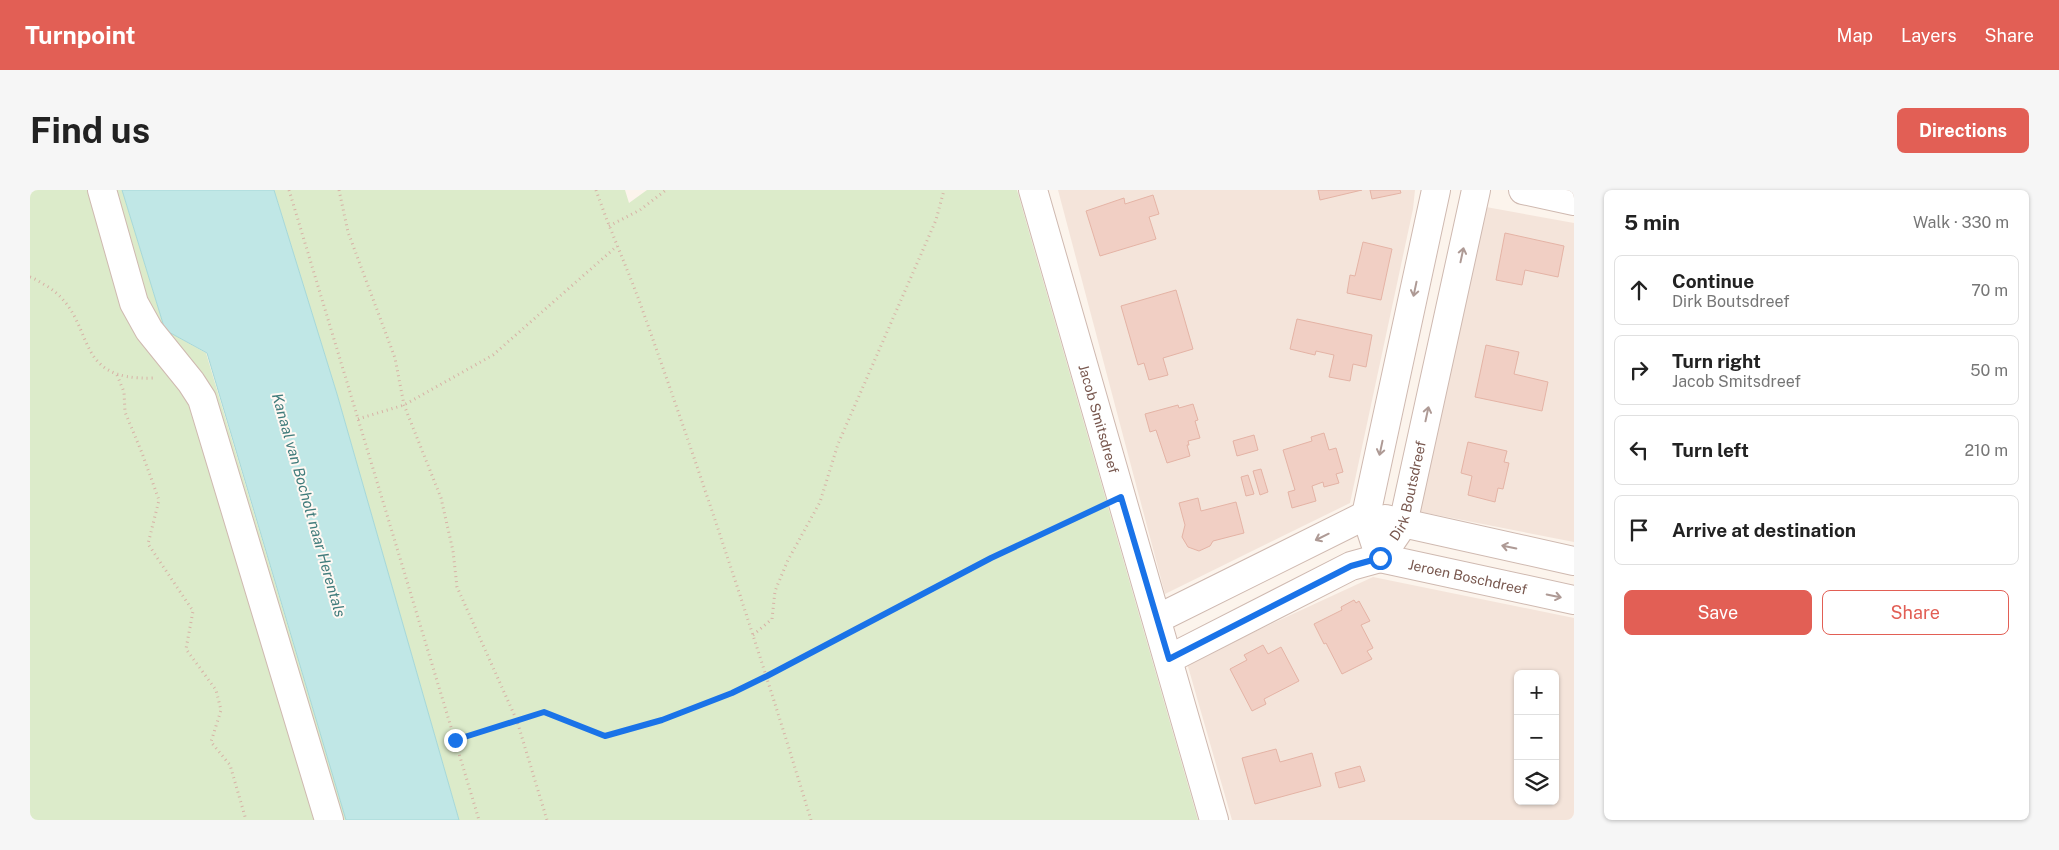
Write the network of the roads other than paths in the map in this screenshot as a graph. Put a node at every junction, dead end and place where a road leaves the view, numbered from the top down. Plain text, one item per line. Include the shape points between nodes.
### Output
1 (102, 190) edge
2 (1033, 190) edge
3 (1436, 190) edge
4 (1476, 190) edge
5 (1523, 190) edge
6 (1574, 201) edge
7 (1366, 515) junction
8 (1403, 524) junction
9 (1380, 558) junction
10 (1574, 562) edge
11 (1574, 600) edge
12 (1157, 618) junction
13 (1169, 659) junction
14 (329, 820) edge
15 (1214, 820) edge

1 - 14 street via 134,303 149,330 202,399
2 - 12 street, Jacob Smitsdreef
3 -> 7 street
8 -> 4 street, Dirk Boutsdreef
5 - 6 street
7 - 8 street
7 - 9 street
7 -> 12 street
8 - 9 street, Dirk Boutsdreef
10 -> 8 street
9 -> 11 street, Jeroen Boschdreef
9 - 13 street via 1351,566
12 - 13 street, Jacob Smitsdreef
13 - 15 street, Jacob Smitsdreef

